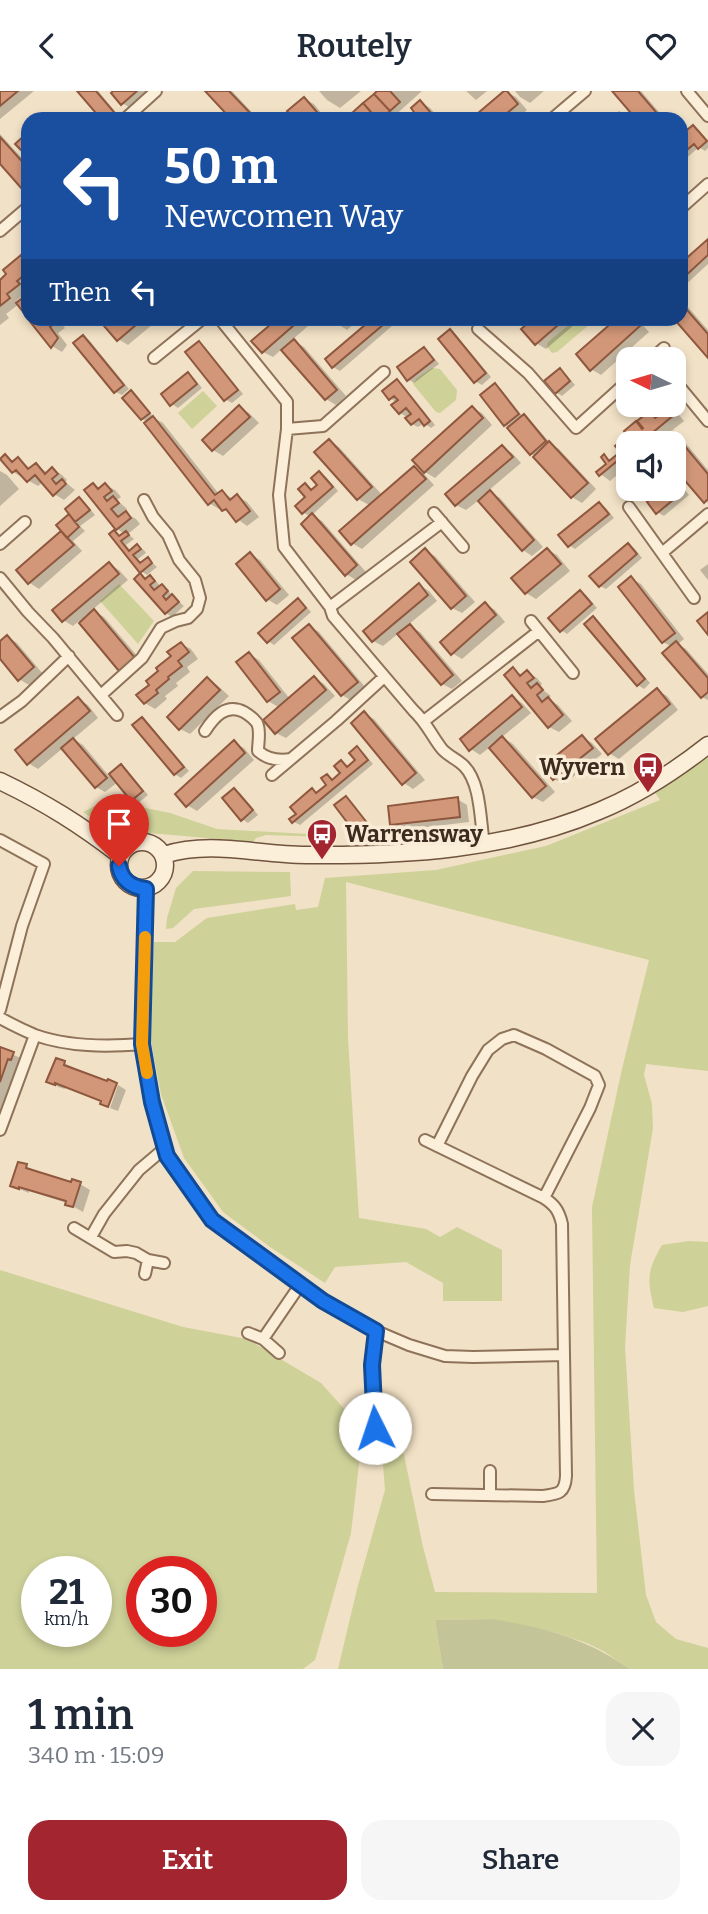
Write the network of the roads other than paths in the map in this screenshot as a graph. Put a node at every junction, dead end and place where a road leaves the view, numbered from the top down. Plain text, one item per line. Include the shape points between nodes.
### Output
1 (156, 91) edge
2 (585, 91) edge
3 (687, 91) edge
4 (708, 97) edge
5 (699, 105) junction
6 (133, 112) edge
7 (560, 112) edge
8 (708, 116) edge
9 (708, 184) edge
10 (688, 202) edge
11 (21, 212) edge
12 (2, 227) edge
13 (193, 326) edge
14 (226, 326) edge
15 (478, 329) dead end
16 (154, 358) dead end
17 (384, 372) dead end
18 (616, 391) edge
19 (686, 394) edge
20 (708, 421) edge
21 (287, 429) junction
22 (144, 500) dead end
23 (629, 507) dead end
24 (434, 513) dead end
25 (708, 514) edge
26 (25, 522) dead end
27 (442, 522) junction
28 (0, 544) edge
29 (463, 547) dead end
30 (662, 553) junction
31 (0, 578) edge
32 (694, 598) dead end
33 (330, 607) junction
34 (531, 621) dead end
35 (539, 631) junction
36 (69, 656) junction
37 (573, 673) dead end
38 (384, 677) junction
39 (101, 695) junction
40 (117, 715) dead end
41 (0, 717) edge
42 (424, 721) junction
43 (205, 731) dead end
44 (708, 745) edge
45 (294, 758) junction
46 (272, 775) dead end
47 (0, 781) edge
48 (0, 840) edge
49 (484, 844) junction
50 (164, 855) junction
51 (121, 856) junction
52 (146, 889) junction
53 (0, 1010) edge
54 (0, 1018) edge
55 (35, 1035) junction
56 (142, 1044) junction
57 (0, 1130) edge
58 (425, 1140) dead end
59 (438, 1146) junction
60 (165, 1148) junction
61 (544, 1198) junction
62 (74, 1228) dead end
63 (91, 1237) junction
64 (148, 1259) junction
65 (164, 1263) dead end
66 (145, 1274) dead end
67 (300, 1285) junction
68 (376, 1331) junction
69 (247, 1333) dead end
70 (263, 1339) junction
71 (279, 1353) dead end
72 (564, 1355) junction
73 (375, 1428) dead end
74 (490, 1471) dead end
75 (432, 1494) dead end
76 (491, 1495) junction

1 - 6 street
2 - 7 street
3 - 5 street
4 - 5 street
5 - 8 street
9 - 10 street
11 - 12 street
13 - 16 street
14 - 21 street via 287,402
15 - 18 street via 528,373 576,428
17 - 21 street via 323,426
19 - 20 street
21 - 33 street via 279,495 284,547
22 - 39 street via 195,580 200,598 188,618 161,628 142,658
23 - 30 street
24 - 27 street
25 - 30 street
26 - 28 street
27 - 29 street
27 - 33 street
30 - 32 street
31 - 36 street
33 - 38 street
34 - 35 street
35 - 37 street
35 - 42 street
36 - 39 street
36 - 41 street
38 - 42 street
38 - 45 street
39 - 40 street
42 - 49 street via 443,751 471,776 478,791
43 - 45 street via 222,712 239,709 257,724 258,751 263,756
44 - 49 street via 677,769 599,812 544,831
45 - 46 street
47 - 51 street via 64,814
48 - 53 street via 44,864
49 - 50 street via 350,855 195,847
50 - 51 street via 139,843
50 - 52 street via 161,880
51 - 52 street via 124,880
52 - 56 street
54 - 55 street
55 - 56 street via 94,1046
55 - 57 street
56 - 60 street
58 - 59 street
59 - 61 street
59 - 61 street via 472,1076 502,1038 514,1035 547,1049 595,1076 599,1086
60 - 63 street via 139,1170
60 - 67 street via 212,1220
61 - 72 street via 554,1203 562,1224
62 - 63 street
63 - 64 street via 114,1252 127,1251
64 - 65 street
64 - 66 street
67 - 68 street
67 - 70 street
68 - 72 street via 445,1356
68 - 73 street via 372,1365
69 - 70 street
70 - 71 street
72 - 76 street via 562,1491 543,1496
74 - 76 street
75 - 76 street

